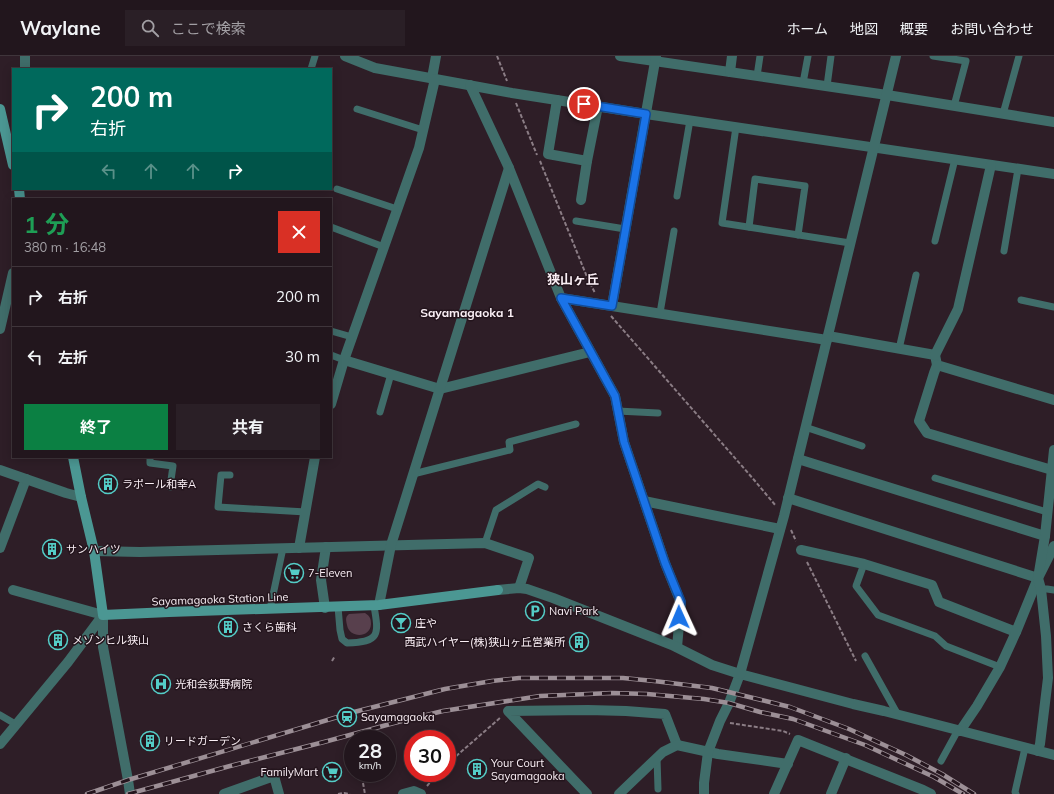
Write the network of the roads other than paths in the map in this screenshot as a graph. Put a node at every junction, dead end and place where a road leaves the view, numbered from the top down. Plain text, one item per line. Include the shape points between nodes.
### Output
1 (25, 56) edge
2 (315, 56) edge
3 (345, 56) edge
4 (436, 56) edge
5 (620, 56) edge
6 (732, 56) edge
7 (760, 56) edge
8 (808, 56) edge
9 (831, 56) edge
10 (896, 56) edge
11 (933, 56) edge
12 (1019, 56) edge
13 (656, 59) edge
14 (25, 68) edge
15 (311, 68) edge
16 (730, 72) junction
17 (757, 76) junction
18 (434, 78) junction
19 (803, 83) junction
20 (470, 85) junction
21 (827, 86) junction
22 (887, 95) junction
23 (557, 100) junction
24 (598, 106) junction
25 (954, 106) junction
26 (0, 108) edge
27 (357, 109) dead end
28 (646, 114) junction
29 (1003, 114) junction
30 (690, 120) junction
31 (1054, 122) edge
32 (736, 127) junction
33 (423, 130) junction
34 (874, 147) junction
35 (955, 159) junction
36 (12, 161) edge
37 (587, 161) junction
38 (991, 165) junction
39 (509, 168) junction
40 (1018, 169) junction
41 (1054, 174) edge
42 (337, 189) dead end
43 (677, 196) dead end
44 (581, 200) dead end
45 (397, 209) junction
46 (576, 220) dead end
47 (332, 227) edge
48 (749, 227) junction
49 (625, 229) junction
50 (674, 231) dead end
51 (798, 235) junction
52 (935, 241) dead end
53 (850, 244) junction
54 (384, 247) junction
55 (1004, 251) dead end
56 (12, 275) edge
57 (916, 275) dead end
58 (4, 294) edge
59 (561, 298) junction
60 (1021, 300) dead end
61 (612, 306) junction
62 (1054, 307) edge
63 (660, 313) junction
64 (0, 330) edge
65 (332, 331) edge
66 (352, 337) junction
67 (827, 338) junction
68 (898, 348) junction
69 (590, 352) junction
70 (332, 355) edge
71 (344, 360) junction
72 (936, 360) junction
73 (391, 374) junction
74 (440, 389) junction
75 (1054, 400) edge
76 (332, 401) edge
77 (380, 412) dead end
78 (617, 412) junction
79 (658, 413) dead end
80 (576, 424) dead end
81 (805, 428) junction
82 (862, 446) dead end
83 (1054, 450) edge
84 (73, 458) edge
85 (150, 458) edge
86 (315, 458) edge
87 (798, 459) junction
88 (0, 470) edge
89 (1052, 470) junction
90 (413, 474) junction
91 (230, 475) dead end
92 (935, 478) dead end
93 (26, 479) junction
94 (170, 487) dead end
95 (545, 487) dead end
96 (81, 497) junction
97 (788, 498) junction
98 (644, 501) junction
99 (306, 512) junction
100 (1047, 512) junction
101 (780, 529) junction
102 (1045, 536) junction
103 (485, 543) junction
104 (391, 545) junction
105 (1054, 546) edge
106 (326, 547) junction
107 (0, 548) edge
108 (283, 548) junction
109 (299, 548) junction
110 (801, 550) road end
111 (94, 551) junction
112 (864, 564) junction
113 (1038, 578) junction
114 (519, 588) junction
115 (1041, 589) junction
116 (13, 590) dead end
117 (498, 590) joint
118 (1054, 590) edge
119 (377, 606) junction
120 (338, 607) junction
121 (326, 608) junction
122 (270, 609) junction
123 (104, 616) junction
124 (1016, 632) junction
125 (1049, 636) edge
126 (677, 647) junction
127 (865, 656) dead end
128 (1000, 667) junction
129 (740, 674) junction
130 (1051, 678) edge
131 (0, 715) edge
132 (898, 715) junction
133 (17, 725) junction
134 (959, 731) junction
135 (0, 744) edge
136 (677, 745) junction
137 (1025, 748) junction
138 (1038, 751) junction
139 (708, 752) junction
140 (1054, 755) edge
141 (657, 758) junction
142 (846, 758) junction
143 (941, 761) dead end
144 (788, 764) junction
145 (658, 789) dead end
146 (423, 791) edge
147 (925, 793) edge
148 (130, 794) edge
149 (224, 794) edge
150 (279, 794) edge
151 (404, 794) edge
152 (586, 794) edge
153 (620, 794) edge
154 (704, 794) edge
155 (774, 794) edge
156 (831, 794) edge
157 (1016, 794) edge

1 - 14 street
2 - 15 lane
3 - 18 street via 375,68
4 - 18 street
5 - 13 street
6 - 16 street
7 - 17 lane
8 - 19 lane
9 - 21 lane
10 - 22 street
11 - 25 lane via 966,61
12 - 29 lane
13 - 16 street
13 - 28 street
16 - 17 street
17 - 19 street
18 - 20 street
18 - 33 street
19 - 21 street
20 - 23 street
20 - 39 street
21 - 22 street
22 - 25 street
22 - 34 street
23 - 24 street
23 - 37 street via 548,154
24 - 28 street
24 - 37 street
25 - 29 street
26 - 36 main road
27 - 33 lane
28 - 30 street
28 - 49 street
29 - 31 street
30 - 32 street
30 - 43 lane
32 - 34 street
32 - 48 lane via 722,223
33 - 45 street
34 - 35 street
34 - 53 street
35 - 38 street
35 - 52 lane
37 - 44 street
38 - 40 street
38 - 72 street via 958,309
39 - 59 street
39 - 74 street
40 - 41 street
40 - 55 lane
42 - 45 lane
45 - 54 street
46 - 49 lane
47 - 54 lane
48 - 51 lane
48 - 51 lane via 754,178 805,186
49 - 61 street
50 - 63 lane
51 - 53 lane
53 - 67 street
54 - 66 street
56 - 58 street
57 - 68 lane
58 - 64 street
59 - 61 street
59 - 69 street
60 - 62 lane
61 - 63 street
63 - 67 street
65 - 66 lane
66 - 71 street
67 - 68 street
67 - 81 street
68 - 72 street
69 - 74 street
69 - 78 street via 615,396
70 - 71 lane
71 - 73 street
71 - 76 street
72 - 75 street
72 - 89 street via 919,421 927,433
73 - 74 street
73 - 77 lane
74 - 90 street
78 - 79 lane
78 - 98 street via 624,442
80 - 90 lane via 509,442 510,450
81 - 82 lane
81 - 87 street
83 - 89 street
84 - 96 main road
85 - 94 lane via 150,462 173,466
86 - 99 street
87 - 97 street
87 - 102 street
88 - 93 street
89 - 100 street
90 - 104 street
91 - 99 lane via 221,475 218,507
92 - 100 lane
93 - 96 street
93 - 107 street
95 - 103 lane via 538,484 496,510
96 - 111 main road
97 - 101 street
97 - 113 street
98 - 101 street
98 - 126 street via 681,602
99 - 109 street
100 - 102 street
101 - 129 street
102 - 113 street
103 - 104 street
103 - 114 street via 529,558
104 - 106 street
104 - 119 street
105 - 113 street
106 - 109 street
106 - 121 street via 321,580
108 - 109 street
108 - 111 street
108 - 122 lane
110 - 112 street
111 - 123 main road
112 - 124 street via 932,585 939,602
112 - 128 lane via 856,586 878,615 935,636 946,646
113 - 115 street
113 - 124 street
114 - 117 street
114 - 126 street via 553,598
115 - 118 lane
115 - 125 street
116 - 123 street
117 - 119 main road, Sayamagaoka Station Line
119 - 120 main road, Sayamagaoka Station Line
119 - 120 lane via 376,634 371,640 347,644 342,639
120 - 121 main road, Sayamagaoka Station Line
121 - 122 main road, Sayamagaoka Station Line
122 - 123 main road, Sayamagaoka Station Line
123 - 133 street
123 - 148 street via 103,647
124 - 128 street
125 - 130 street
126 - 129 street via 712,665
127 - 132 lane
128 - 134 street
129 - 132 street
129 - 139 street
130 - 138 street
131 - 133 lane
132 - 134 street
133 - 135 street
134 - 137 street
134 - 143 lane
136 - 139 street
136 - 141 street
136 - 152 street via 665,714 626,710 508,711
137 - 138 street
137 - 157 lane
138 - 140 street
139 - 144 street
139 - 154 street
141 - 145 lane
141 - 153 street
142 - 144 street via 798,740
142 - 147 street
142 - 156 street
144 - 155 street
146 - 151 street
149 - 150 street via 274,776

